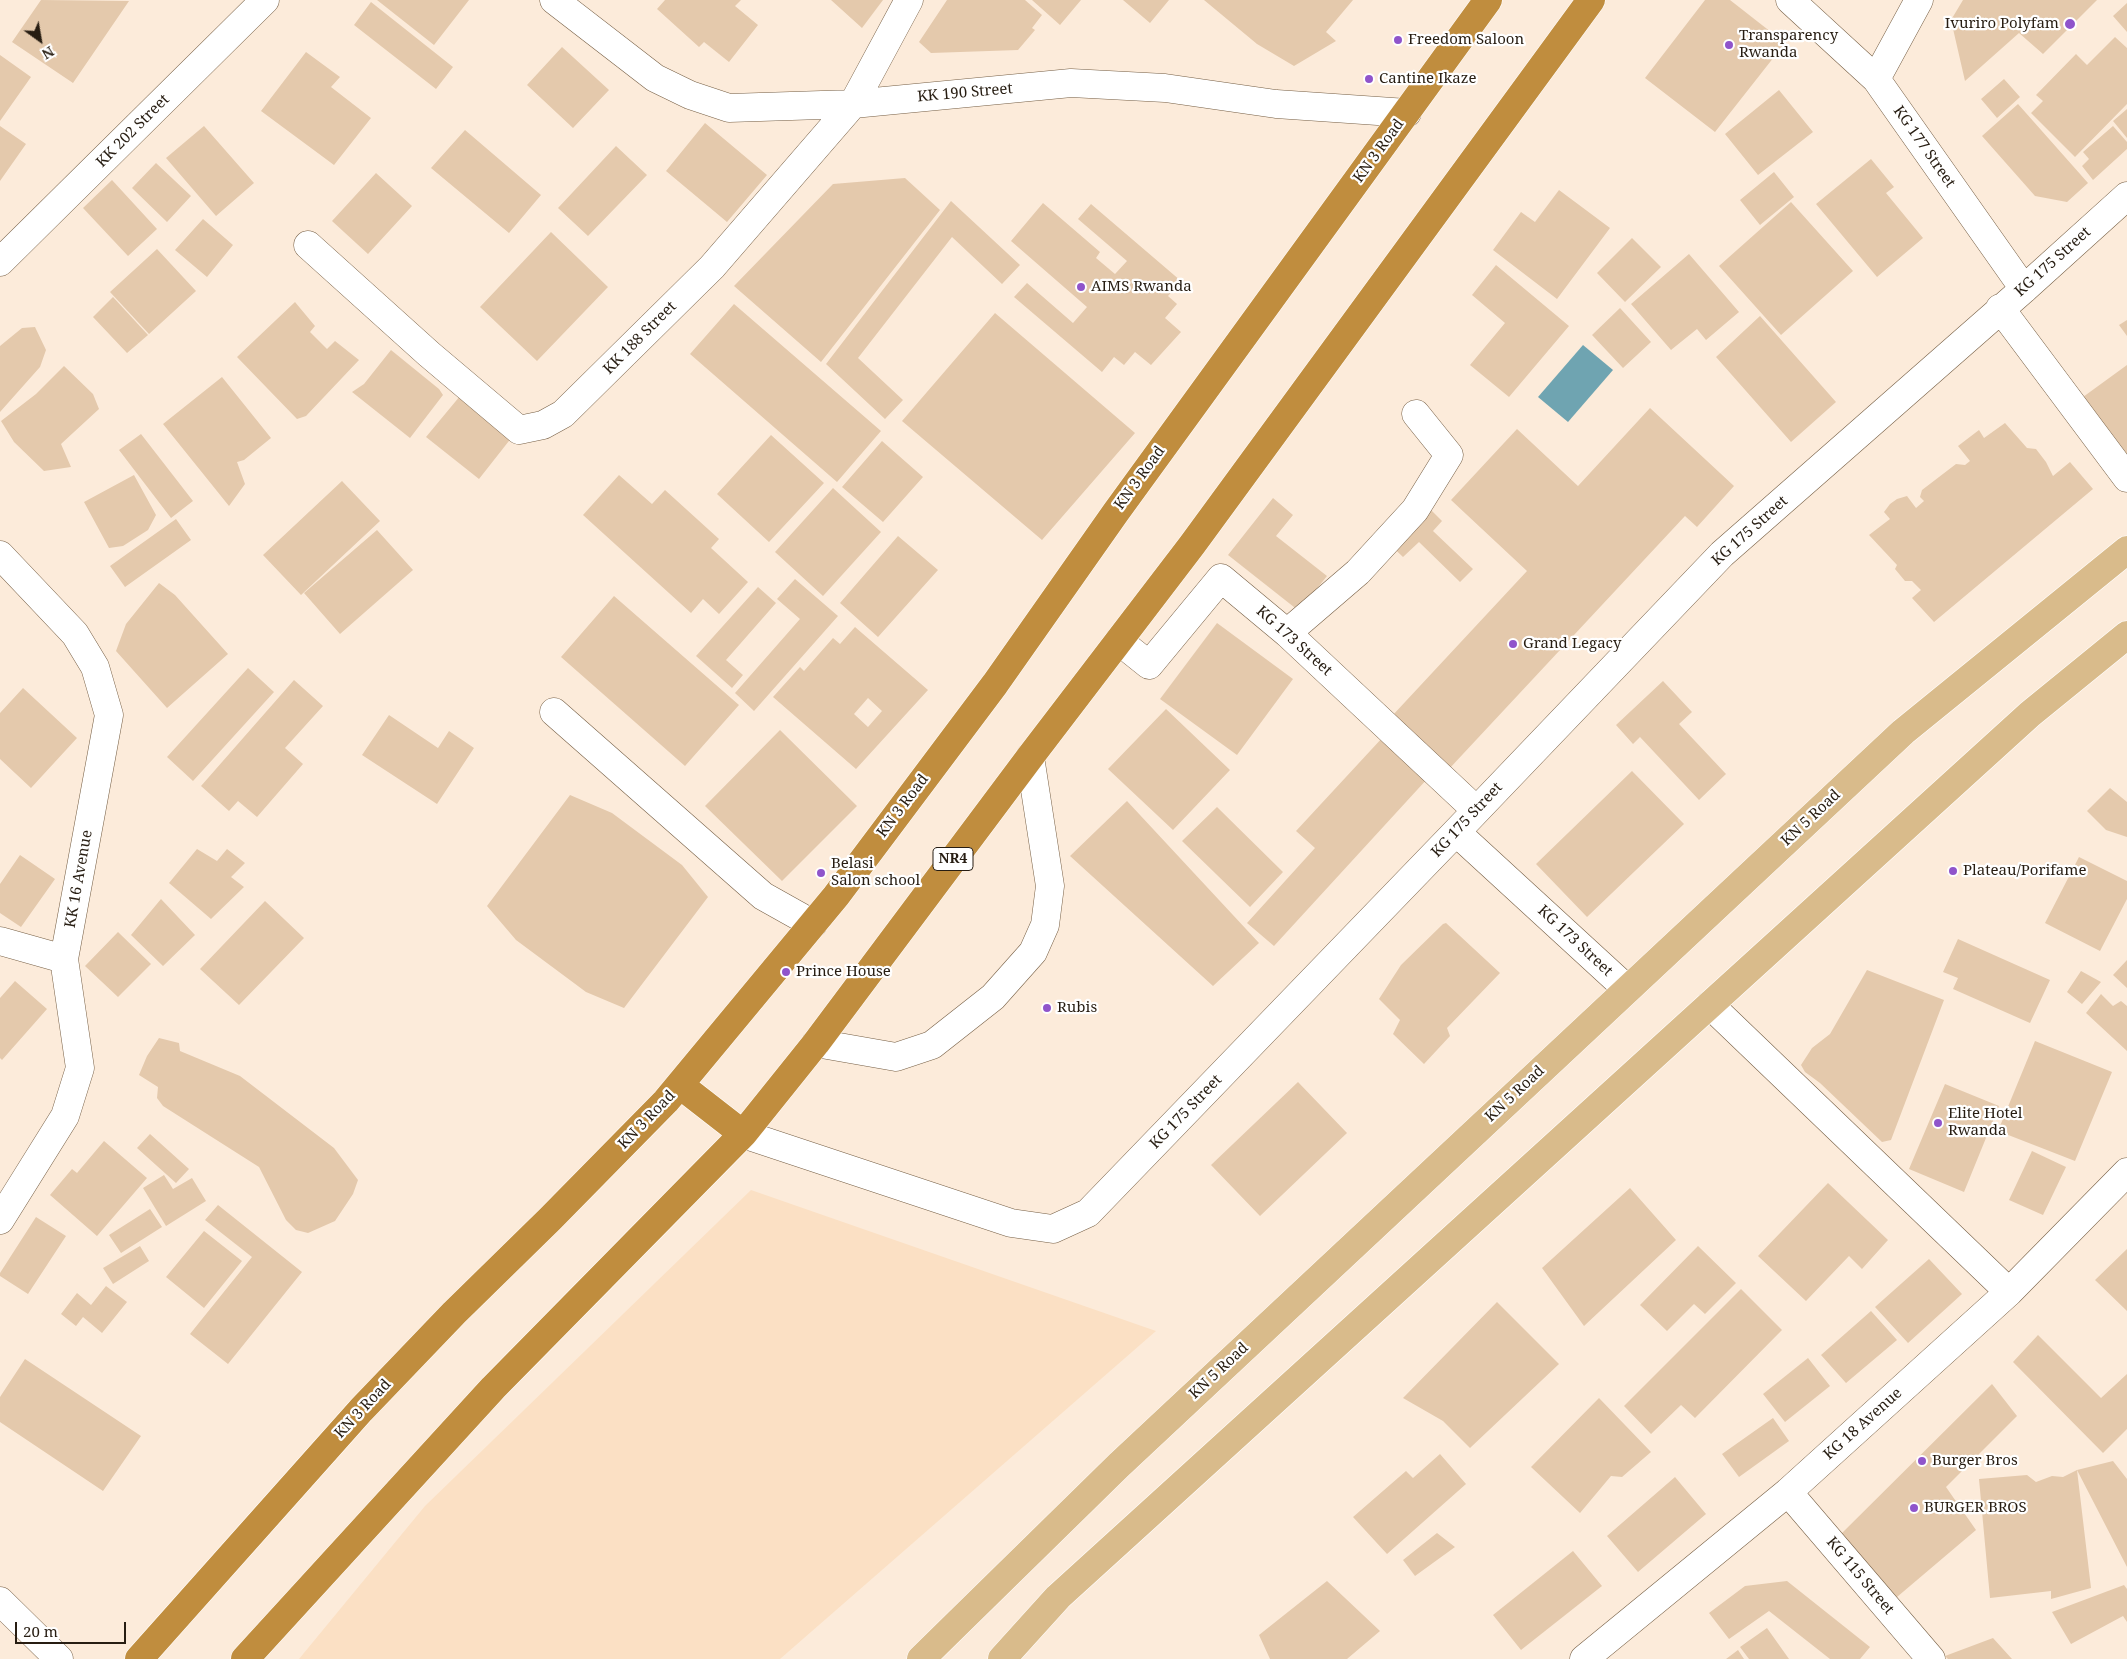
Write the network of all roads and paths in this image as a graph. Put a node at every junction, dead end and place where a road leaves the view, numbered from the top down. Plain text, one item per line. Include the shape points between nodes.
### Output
1 (265, 0) edge
2 (554, 0) edge
3 (910, 0) edge
4 (1488, 0) edge
5 (1591, 0) edge
6 (1790, 0) edge
7 (1919, 0) edge
8 (1876, 79) junction
9 (852, 104) junction
10 (1407, 113) junction
11 (2127, 196) edge
12 (308, 245) dead end
13 (0, 262) edge
14 (2024, 289) junction
15 (2000, 308) junction
16 (1416, 414) dead end
17 (2127, 478) edge
18 (2127, 550) edge
19 (0, 555) edge
20 (1287, 633) junction
21 (2127, 635) edge
22 (1119, 641) junction
23 (554, 712) dead end
24 (1030, 757) junction
25 (1476, 810) junction
26 (1456, 832) junction
27 (812, 924) junction
28 (0, 941) edge
29 (64, 960) junction
30 (1627, 989) junction
31 (1710, 1005) junction
32 (816, 1044) junction
33 (680, 1085) junction
34 (743, 1134) junction
35 (2127, 1172) edge
36 (0, 1220) edge
37 (2009, 1292) junction
38 (1788, 1492) junction
39 (0, 1601) edge
40 (59, 1659) edge
41 (139, 1659) edge
42 (245, 1659) edge
43 (921, 1659) edge
44 (1002, 1659) edge
45 (1584, 1659) edge
46 (1931, 1659) edge

1 - 13 street, KK 202 Street
2 - 9 street, KK 190 Street via 655,78 690,95 729,108
3 - 9 street, KK 188 Street
4 - 10 highway, KN 3 Road
5 - 22 highway, NR4
6 - 8 street, KG 177 Street
7 - 8 street
8 - 14 street, KG 177 Street
9 - 10 street, KK 190 Street via 1071,83 1164,88 1276,104
9 - 12 street, KK 188 Street via 712,267 563,414 543,425 519,430
10 - 27 highway, KN 3 Road via 1116,512 995,684
11 - 14 street, KG 175 Street
14 - 15 street, KG 175 Street
15 - 17 street
15 - 25 street, KG 175 Street via 1722,554
16 - 20 street via 1449,455 1415,510 1358,572
18 - 30 main road, KN 5 Road via 1903,732
19 - 29 street, KK 16 Avenue via 75,634 95,667 109,715
20 - 22 street, KG 173 Street via 1221,578 1149,665
20 - 25 street, KG 173 Street
21 - 31 main road via 2030,714
22 - 24 highway, NR4
23 - 27 street via 763,896
24 - 32 highway, NR4
24 - 32 street via 1050,886 1046,925 1033,952 993,997 932,1045 896,1057
25 - 26 street, KG 175 Street
26 - 30 street, KG 173 Street
26 - 34 street, KG 175 Street via 1088,1213 1053,1229 1012,1224
27 - 33 highway, KN 3 Road
28 - 29 street
29 - 36 street, KK 16 Avenue via 80,1068 65,1116
30 - 43 main road, KN 5 Road via 1119,1465
31 - 37 street
31 - 44 main road via 1058,1597
32 - 34 highway, NR4
33 - 34 highway
33 - 41 highway, KN 3 Road via 361,1410
34 - 42 highway, NR4 via 493,1388
35 - 37 street, KG 18 Avenue
37 - 38 street, KG 18 Avenue
38 - 45 street, KG 18 Avenue
38 - 46 street, KG 115 Street
39 - 40 street

